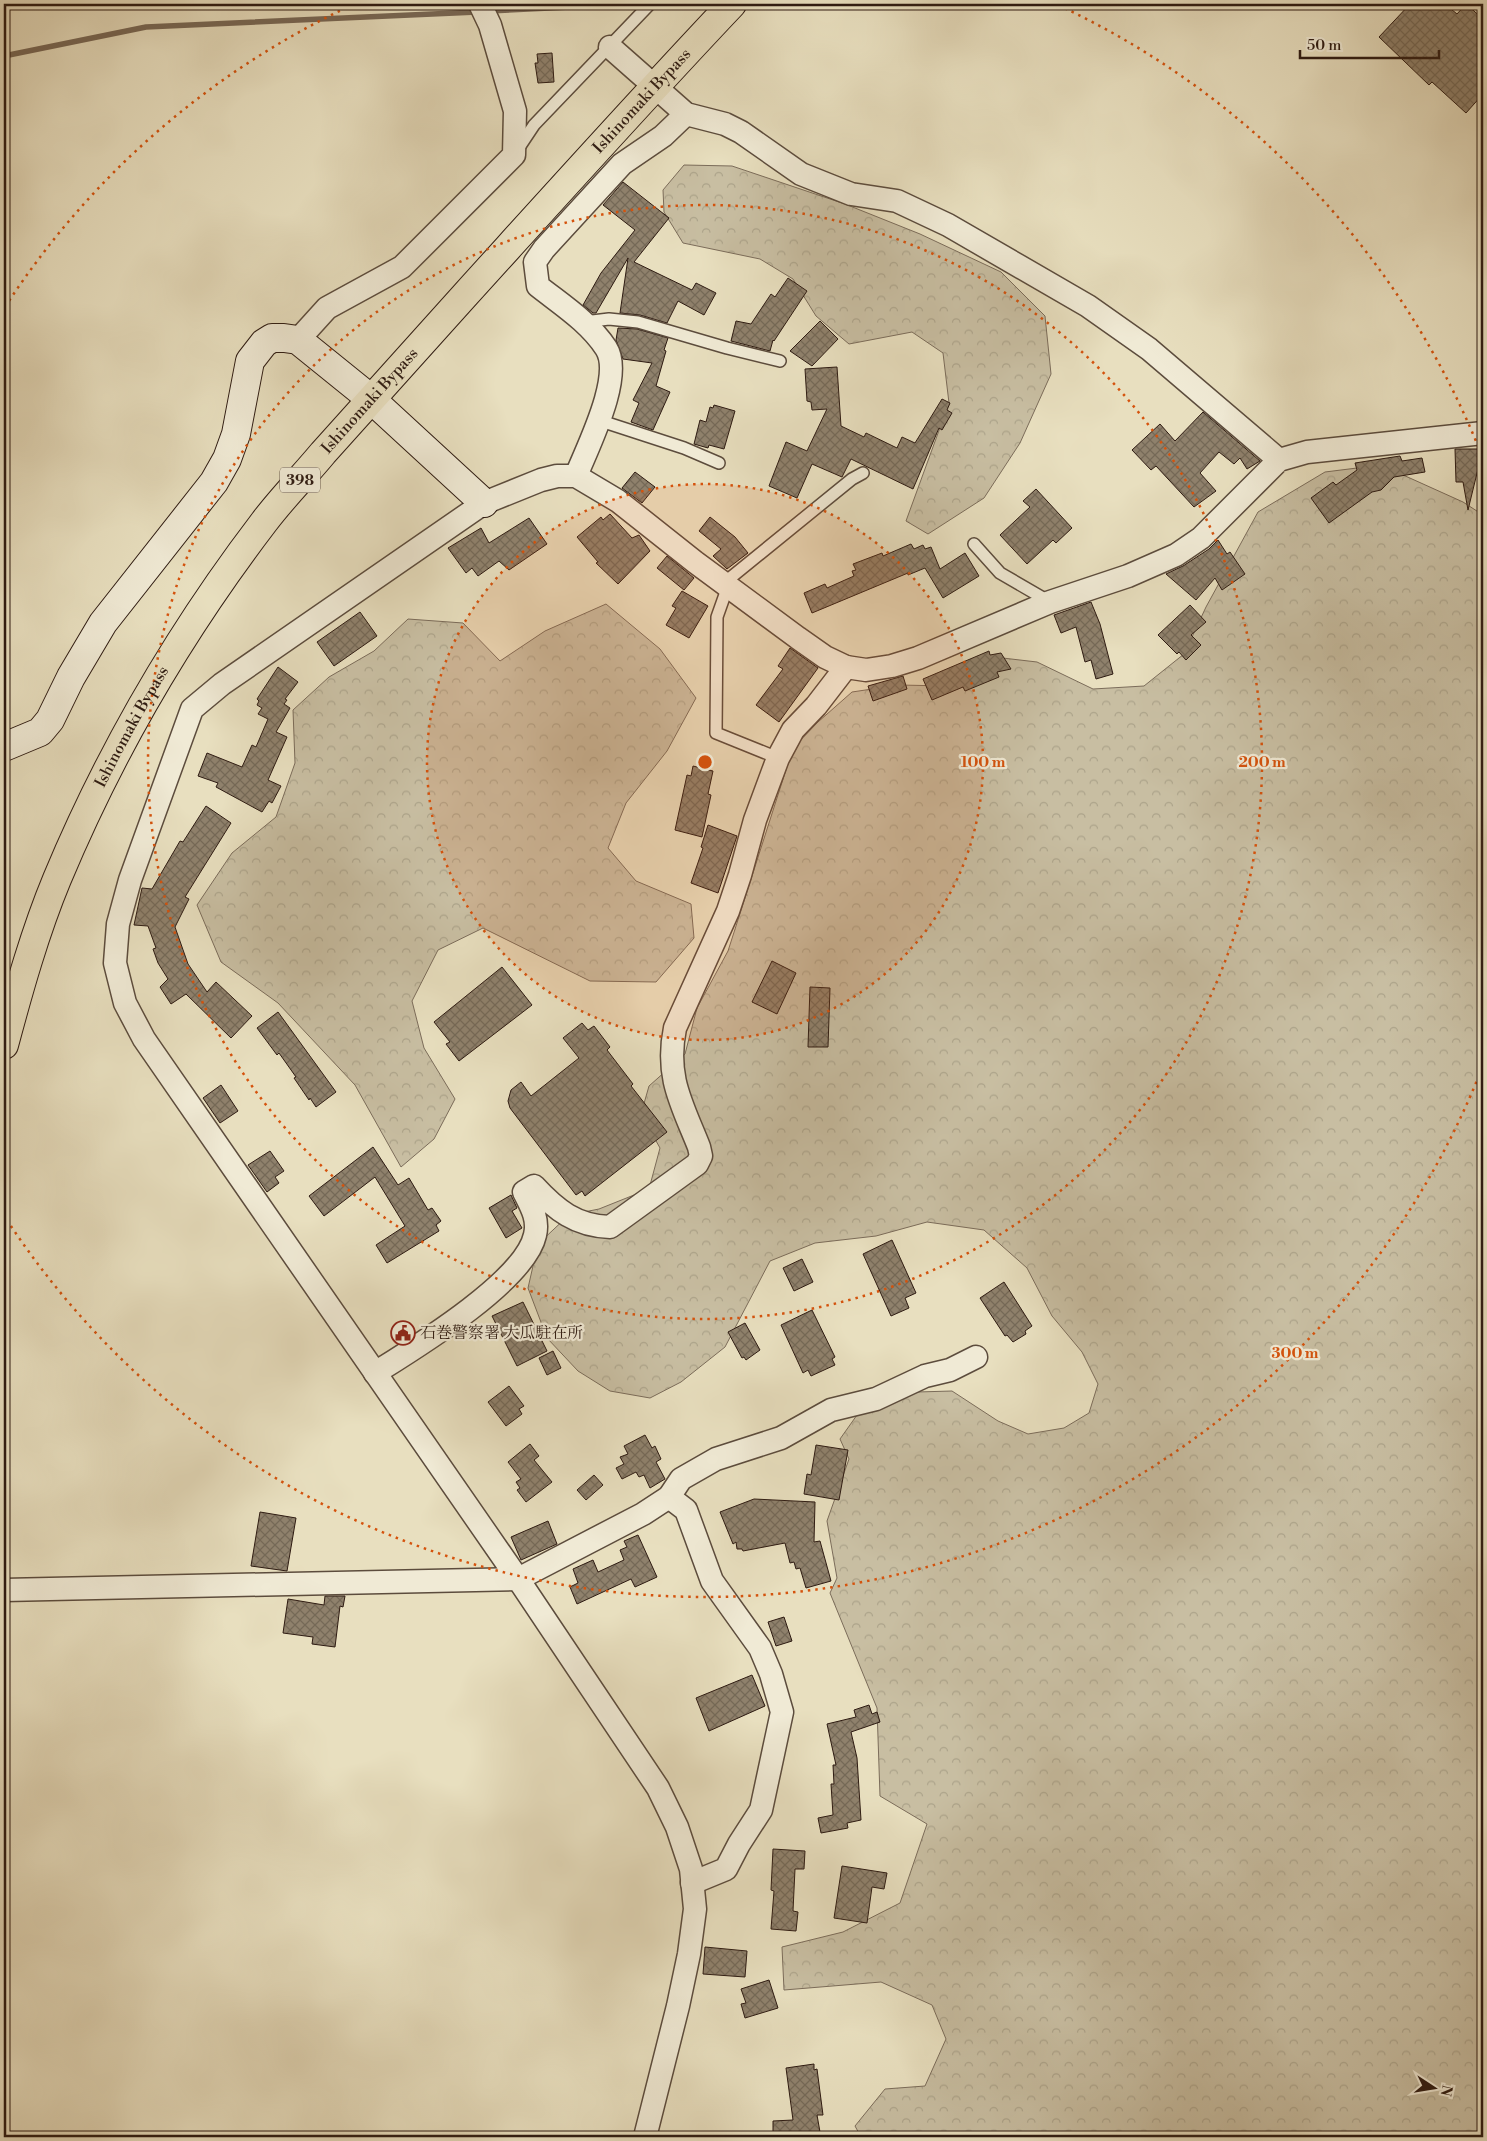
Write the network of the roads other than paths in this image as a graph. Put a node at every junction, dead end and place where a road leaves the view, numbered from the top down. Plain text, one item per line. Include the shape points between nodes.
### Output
1 (650, 4) edge
2 (732, 4) edge
3 (484, 12) edge
4 (610, 47) junction
5 (654, 86) junction
6 (686, 114) junction
7 (514, 155) junction
8 (584, 322) junction
9 (298, 340) junction
10 (780, 361) dead end
11 (371, 399) junction
12 (598, 420) junction
13 (1483, 433) edge
14 (1279, 460) junction
15 (719, 463) dead end
16 (863, 473) dead end
17 (576, 476) junction
18 (484, 503) junction
19 (974, 544) dead end
20 (726, 585) junction
21 (1050, 602) junction
22 (846, 667) junction
23 (4, 747) edge
24 (778, 758) junction
25 (4, 1045) edge
26 (976, 1357) dead end
27 (375, 1374) junction
28 (669, 1497) junction
29 (518, 1578) junction
30 (4, 1590) edge
31 (692, 1883) junction
32 (644, 2137) edge

1 - 4 lane
2 - 5 highway, Ishinomaki Bypass / 398
3 - 7 street via 515,111
4 - 5 street
4 - 7 lane via 534,124
5 - 6 street
5 - 11 highway, Ishinomaki Bypass / 398
6 - 8 street via 663,136 622,164 535,262 538,286
6 - 14 street via 725,124 741,132 801,174 851,194 897,201 948,225 1088,306 1149,349
7 - 9 street via 402,267 327,308
8 - 10 lane via 609,319 638,322
8 - 12 street via 607,349 612,368 610,386
9 - 11 street
9 - 23 street via 272,338 250,361 236,434 214,482 103,622 50,720 40,732
11 - 18 street
11 - 25 highway, Ishinomaki Bypass / 398 via 266,520 169,660 128,729 56,882 23,975
12 - 15 lane
12 - 17 street
13 - 14 street via 1307,452
14 - 21 street via 1201,538 1176,555 1128,576
16 - 20 lane
17 - 18 street via 541,480
17 - 20 street via 618,501
18 - 27 street via 246,667 192,709 130,880 118,924 115,964 125,1003 144,1039
19 - 21 lane via 1000,574
20 - 22 street via 825,657
20 - 24 lane via 717,617 716,733
21 - 22 street via 918,658 866,670
22 - 24 street via 793,730
24 - 27 street via 755,820 728,911 680,1015 670,1049 672,1076 699,1147 701,1156 697,1164 610,1227 583,1223 564,1213 551,1205 534,1186 524,1192 536,1221 532,1245 521,1262 486,1295
26 - 28 street via 876,1399 831,1410 780,1438 716,1459 681,1479
27 - 29 street
28 - 29 street via 643,1514
28 - 31 street via 686,1510 712,1581 760,1648 772,1674 782,1712 761,1810 726,1869
29 - 30 street
29 - 31 street via 658,1788 677,1827 691,1869
31 - 32 street via 695,1909 689,1954

